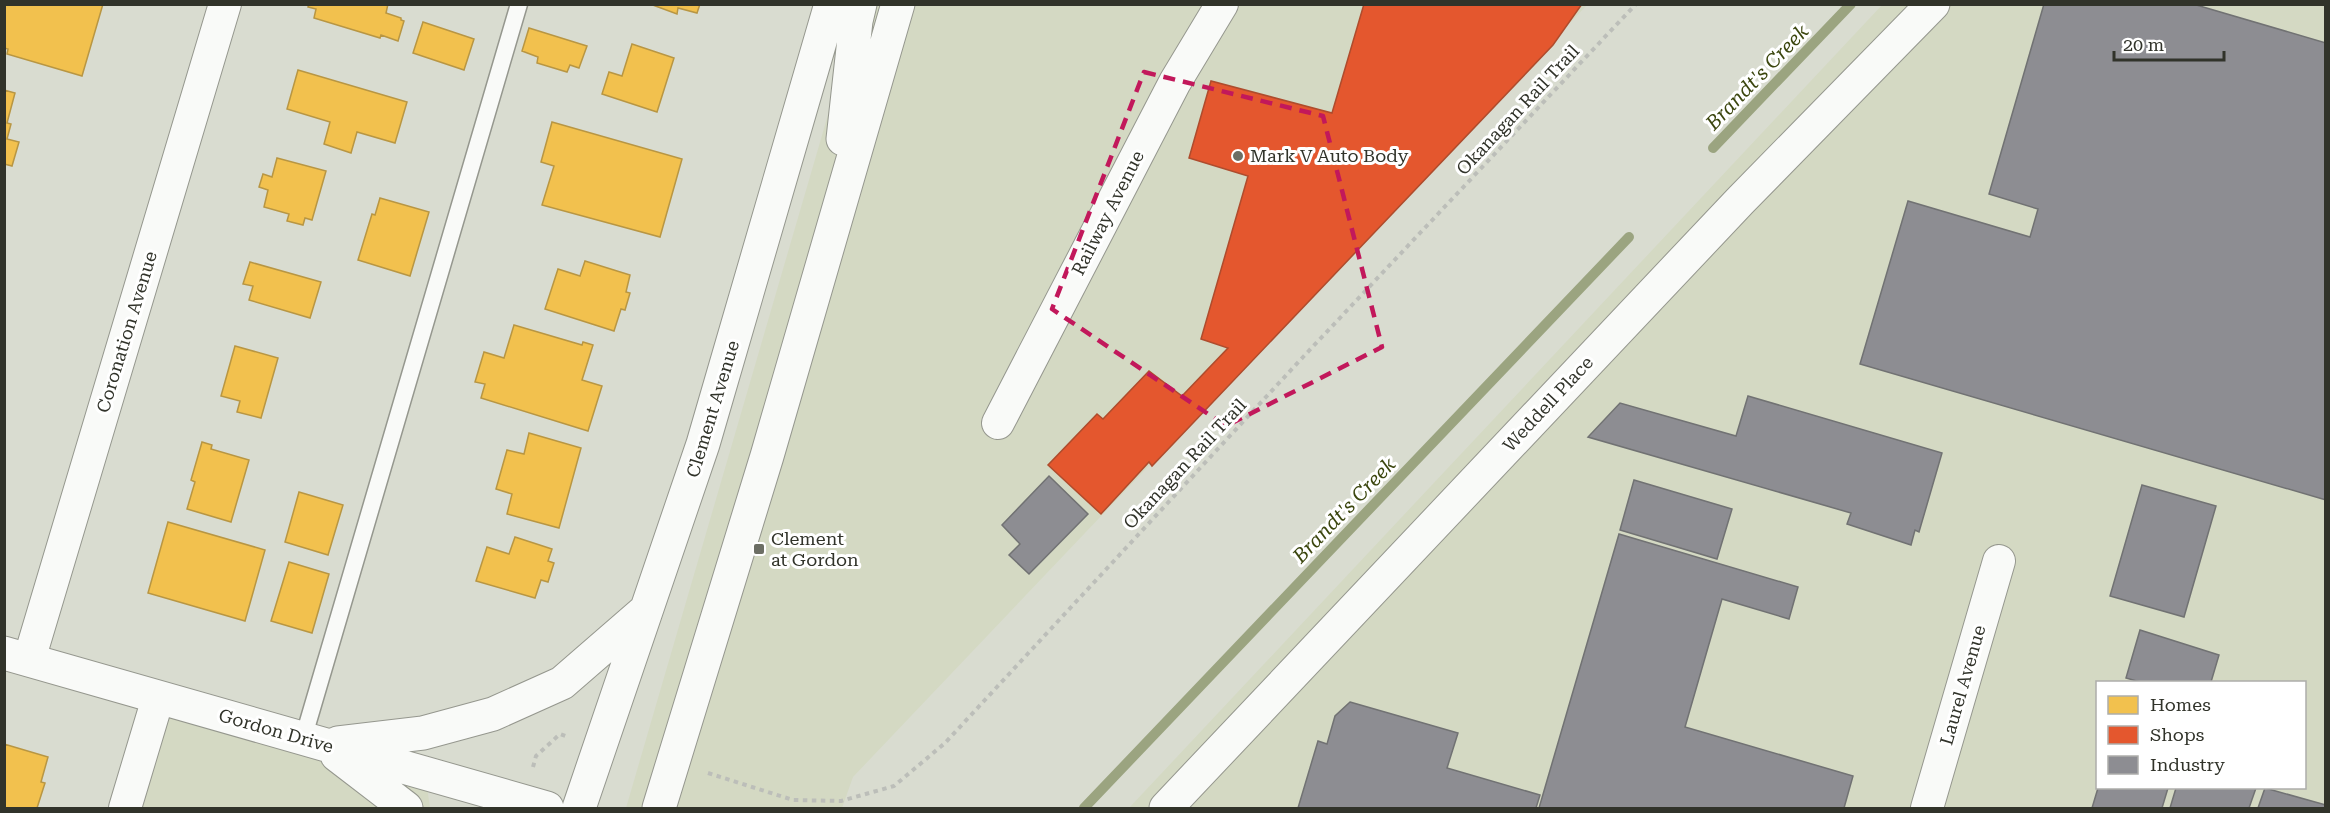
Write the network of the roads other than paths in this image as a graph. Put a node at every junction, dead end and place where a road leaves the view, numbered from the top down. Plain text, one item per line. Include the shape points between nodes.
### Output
1 (225, 4) edge
2 (519, 4) edge
3 (831, 4) edge
4 (860, 4) edge
5 (898, 4) edge
6 (1222, 4) edge
7 (1934, 4) edge
8 (833, 228) junction
9 (998, 423) dead end
10 (1999, 561) dead end
11 (647, 609) junction
12 (17, 657) edge
13 (158, 698) junction
14 (313, 742) junction
15 (125, 808) edge
16 (405, 808) edge
17 (548, 808) edge
18 (579, 808) edge
19 (659, 808) edge
20 (1166, 808) edge
21 (1928, 808) edge

1 - 12 street, Coronation Avenue
2 - 14 lane
3 - 11 main road, Clement Avenue via 703,444
4 - 8 main road
5 - 8 main road
6 - 9 street, Railway Avenue via 1175,82
7 - 20 main road, Weddell Place via 1740,201
8 - 19 main road
10 - 21 street, Laurel Avenue
11 - 14 main road via 562,683 493,714 423,733
11 - 18 main road, Clement Avenue
12 - 13 main road, Gordon Drive
13 - 14 main road, Gordon Drive
13 - 15 street
14 - 16 main road
14 - 17 main road, Gordon Drive

